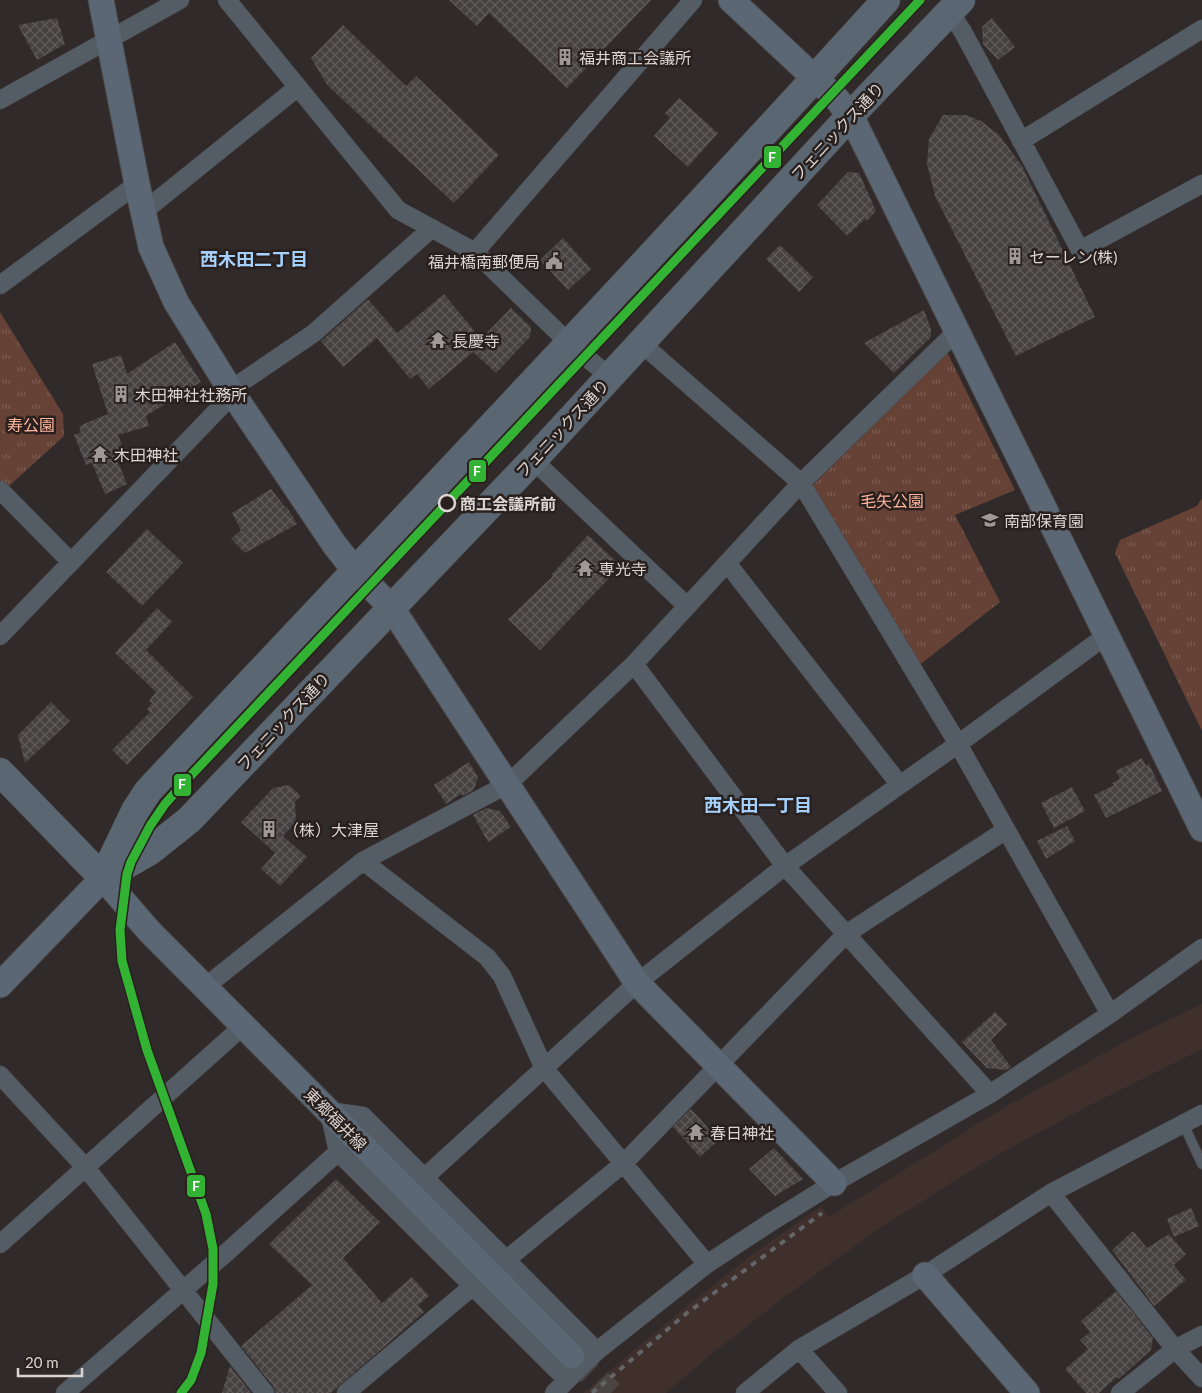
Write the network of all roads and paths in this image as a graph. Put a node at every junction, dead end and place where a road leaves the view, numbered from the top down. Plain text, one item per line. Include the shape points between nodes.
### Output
1 (101, 0) edge
2 (180, 0) edge
3 (227, 0) edge
4 (693, 0) edge
5 (731, 0) edge
6 (886, 0) edge
7 (954, 4) edge
8 (1202, 29) edge
9 (109, 40) junction
10 (815, 79) junction
11 (298, 87) junction
12 (0, 100) edge
13 (850, 116) junction
14 (1021, 141) junction
15 (137, 184) junction
16 (1202, 184) edge
17 (143, 212) junction
18 (432, 228) junction
19 (475, 252) junction
20 (0, 285) edge
21 (958, 330) junction
22 (569, 343) junction
23 (641, 343) junction
24 (610, 377) junction
25 (232, 392) junction
26 (533, 460) junction
27 (801, 483) junction
28 (0, 490) edge
29 (71, 562) junction
30 (727, 563) junction
31 (355, 571) junction
32 (687, 606) junction
33 (391, 607) junction
34 (0, 636) edge
35 (1107, 636) junction
36 (634, 664) junction
37 (958, 744) junction
38 (0, 772) edge
39 (508, 784) junction
40 (900, 785) junction
41 (1202, 829) edge
42 (1006, 830) junction
43 (363, 861) junction
44 (785, 866) junction
45 (103, 878) junction
46 (846, 934) junction
47 (1202, 948) edge
48 (637, 983) junction
49 (0, 986) edge
50 (205, 987) junction
51 (1110, 1014) junction
52 (243, 1026) junction
53 (719, 1066) junction
54 (544, 1068) junction
55 (0, 1075) edge
56 (990, 1094) junction
57 (329, 1111) junction
58 (1202, 1114) edge
59 (1182, 1123) junction
60 (338, 1152) junction
61 (624, 1163) junction
62 (1202, 1164) edge
63 (86, 1168) junction
64 (424, 1178) junction
65 (834, 1183) junction
66 (1051, 1193) junction
67 (0, 1244) edge
68 (506, 1260) junction
69 (708, 1264) junction
70 (925, 1275) junction
71 (473, 1286) junction
72 (183, 1290) junction
73 (1202, 1334) edge
74 (799, 1349) junction
75 (1175, 1349) junction
76 (597, 1350) junction
77 (572, 1356) tunnel mouth
78 (1202, 1378) edge
79 (567, 1380) junction
80 (65, 1393) edge
81 (265, 1393) edge
82 (346, 1393) edge
83 (554, 1393) edge
84 (745, 1393) edge
85 (838, 1393) edge
86 (1027, 1393) edge
87 (1120, 1393) edge

1 - 9 street
2 - 9 street
3 - 11 street
4 - 19 street
5 - 10 street
6 - 10 main road, フェニックス通り
7 - 13 main road, フェニックス通り
7 - 14 street via 963,32
8 - 14 street
9 - 12 street
9 - 15 street
10 - 13 street
10 - 22 main road, フェニックス通り
11 - 17 street
11 - 18 street via 398,210
13 - 21 street
13 - 23 main road, フェニックス通り
14 - 16 street via 1080,250
15 - 17 street
15 - 20 street
17 - 25 street via 152,248 176,302
18 - 19 street
18 - 25 street via 314,333
19 - 22 street
21 - 27 street
21 - 35 street
22 - 24 street
22 - 31 main road, フェニックス通り
23 - 24 main road, フェニックス通り
23 - 27 street
24 - 26 main road, フェニックス通り
25 - 29 street
25 - 31 street
26 - 32 street
26 - 33 main road, フェニックス通り
27 - 30 street
27 - 37 street
28 - 29 street
29 - 34 street
30 - 32 street
30 - 40 street
31 - 33 street
31 - 45 main road, フェニックス通り via 148,791
32 - 36 street
33 - 39 street
33 - 45 main road, フェニックス通り via 189,820 150,851
35 - 37 street
35 - 41 street
36 - 39 street
36 - 44 street
37 - 40 street
37 - 42 street
38 - 45 main road
39 - 43 street
39 - 48 street
40 - 44 street
42 - 46 street
42 - 51 street
43 - 50 street
43 - 54 street via 487,957 502,976
44 - 46 street
44 - 48 street
45 - 49 street, フェニックス通り
45 - 50 street, 東郷福井線 via 150,932
46 - 53 street
46 - 56 street
47 - 51 street
48 - 53 street
48 - 54 street
50 - 52 street, 東郷福井線
51 - 56 street
52 - 57 street, 東郷福井線
52 - 63 street
53 - 61 street
53 - 65 street
54 - 61 street
54 - 64 street
55 - 63 street
56 - 65 street
57 - 60 street
57 - 64 street via 363,1116
57 - 77 street, 東郷福井線
58 - 59 street
59 - 62 lane
59 - 66 street
60 - 71 street
60 - 72 street
61 - 68 street
61 - 69 street
63 - 67 street
63 - 72 street
64 - 68 street
65 - 69 street
66 - 70 street
66 - 75 street
68 - 76 street
69 - 76 street
70 - 74 street
70 - 86 street
71 - 79 street
71 - 82 street
72 - 80 street
72 - 81 street
73 - 75 street
74 - 84 street
74 - 85 street
75 - 78 street
75 - 87 street
76 - 79 street
79 - 83 street

